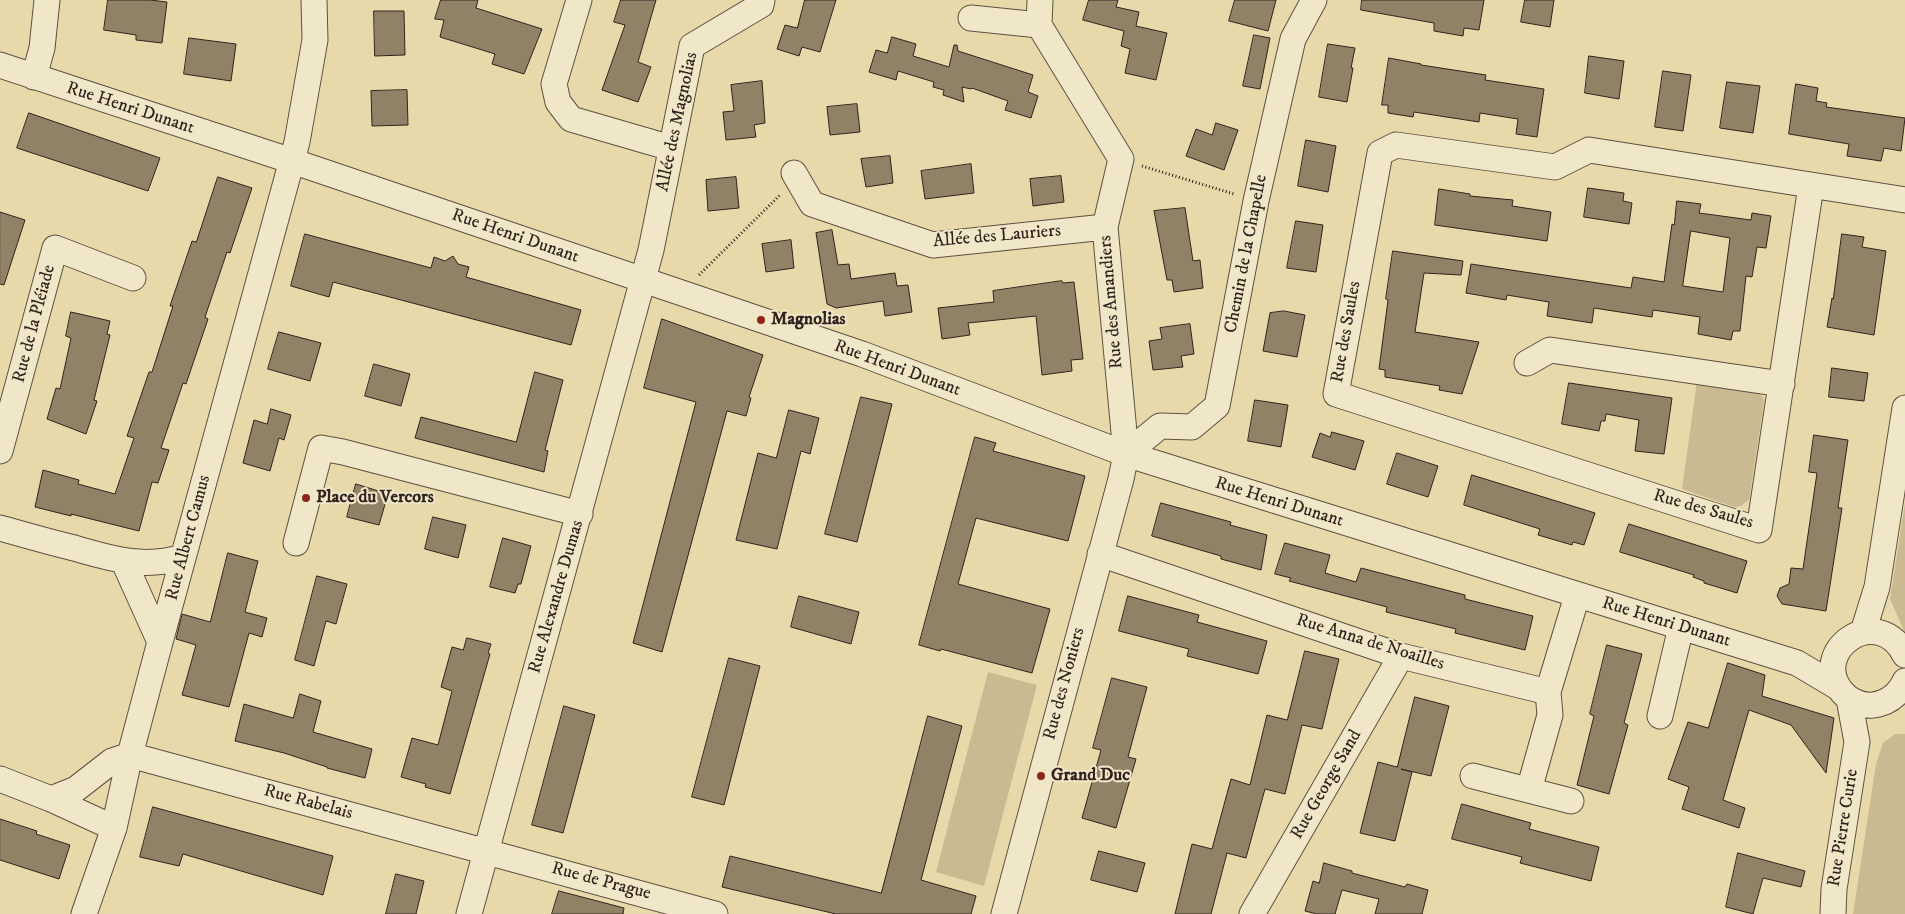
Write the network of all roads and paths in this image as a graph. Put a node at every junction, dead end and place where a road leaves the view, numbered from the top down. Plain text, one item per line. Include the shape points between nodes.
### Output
1 (47, 0) edge
2 (314, 0) edge
3 (579, 0) edge
4 (762, 0) edge
5 (1040, 0) edge
6 (1314, 0) edge
7 (971, 18) dead end
8 (1039, 25) junction
9 (0, 65) edge
10 (34, 77) junction
11 (671, 148) junction
12 (1120, 160) junction
13 (292, 161) junction
14 (797, 178) joint
15 (1811, 186) junction
16 (1905, 200) edge
17 (1256, 201) junction
18 (1105, 227) junction
19 (133, 278) dead end
20 (643, 280) junction
21 (682, 293) junction
22 (1527, 363) dead end
23 (1782, 384) junction
24 (1905, 408) edge
25 (0, 451) edge
26 (1126, 454) junction
27 (580, 514) junction
28 (0, 528) edge
29 (296, 543) dead end
30 (1100, 554) junction
31 (183, 557) junction
32 (124, 562) junction
33 (1877, 587) junction
34 (1577, 596) junction
35 (1681, 627) junction
36 (1863, 632) junction
37 (1888, 635) junction
38 (160, 642) junction
39 (1905, 655) edge
40 (1401, 656) junction
41 (1834, 658) junction
42 (1797, 663) junction
43 (1905, 681) edge
44 (1548, 692) junction
45 (1844, 693) junction
46 (1881, 704) junction
47 (1660, 716) dead end
48 (1857, 742) junction
49 (130, 754) junction
50 (1473, 776) dead end
51 (0, 779) edge
52 (1529, 790) junction
53 (52, 799) junction
54 (1571, 801) dead end
55 (114, 828) junction
56 (486, 851) junction
57 (661, 907) edge
58 (84, 914) edge
59 (469, 914) edge
60 (715, 914) edge
61 (1004, 914) edge
62 (1252, 914) edge
63 (1832, 914) edge

1 - 10 street via 42,48
2 - 13 street, Rue Albert Camus via 315,40
3 - 11 street via 554,84 558,102 571,119
4 - 11 street, Allée des Magnolias via 761,5 692,46
5 - 8 street
6 - 17 street, Chemin de la Chapelle via 1293,39
7 - 8 street
8 - 12 street
9 - 10 street, Rue Henri Dunant
10 - 13 street, Rue Henri Dunant
11 - 20 street, Allée des Magnolias via 652,250
12 - 17 path
12 - 18 street, Rue des Amandiers
13 - 20 street, Rue Henri Dunant
13 - 31 street, Rue Albert Camus
14 - 18 street, Allée des Lauriers via 812,204 933,245
14 - 21 path
15 - 16 street, Rue des Saules
15 - 23 street, Rue des Saules
15 - 23 street, Rue des Saules via 1589,150 1555,167 1396,145 1380,153 1336,394 1759,530
17 - 26 street, Chemin de la Chapelle via 1217,406 1192,426 1160,426
18 - 26 street, Rue des Amandiers
19 - 25 street, Rue de la Pléiade via 55,248
20 - 21 street, Rue Henri Dunant
20 - 27 street, Rue Alexandre Dumas
21 - 26 street, Rue Henri Dunant via 862,354
22 - 23 street via 1550,350
24 - 33 street
26 - 30 street, Rue des Noniers
26 - 34 street, Rue Henri Dunant
27 - 29 street via 321,448
27 - 56 street, Rue Alexandre Dumas
28 - 32 street
30 - 40 street, Rue Anna de Noailles
30 - 61 street, Rue des Noniers
31 - 32 street via 153,564
31 - 38 street, Rue Albert Camus
32 - 38 street
33 - 36 street
33 - 37 street
34 - 35 street, Rue Henri Dunant
34 - 44 street
35 - 42 street, Rue Henri Dunant
35 - 47 street
36 - 37 street
36 - 41 street via 1845,641
37 - 39 street
38 - 49 street, Rue Albert Camus
40 - 44 street, Rue Anna de Noailles
40 - 62 street, Rue George Sand
41 - 42 street, Rue Henri Dunant
41 - 45 street, Rue Pierre Curie via 1835,679
42 - 45 street, Rue Henri Dunant
43 - 46 street via 1901,690
44 - 52 street via 1550,715
45 - 46 street, Rue Henri Dunant via 1859,704
45 - 48 street, Rue Pierre Curie
46 - 48 street, Rue Pierre Curie
48 - 63 street, Rue Pierre Curie
49 - 53 street via 112,762 76,789
49 - 55 street, Rue Albert Camus
49 - 56 street, Rue Rabelais
50 - 52 street
51 - 53 street
52 - 54 street
53 - 55 street
55 - 58 street, Rue Albert Camus
56 - 57 street, Rue de Prague
56 - 59 street, Rue Alexandre Dumas
57 - 60 street, Rue de Prague

